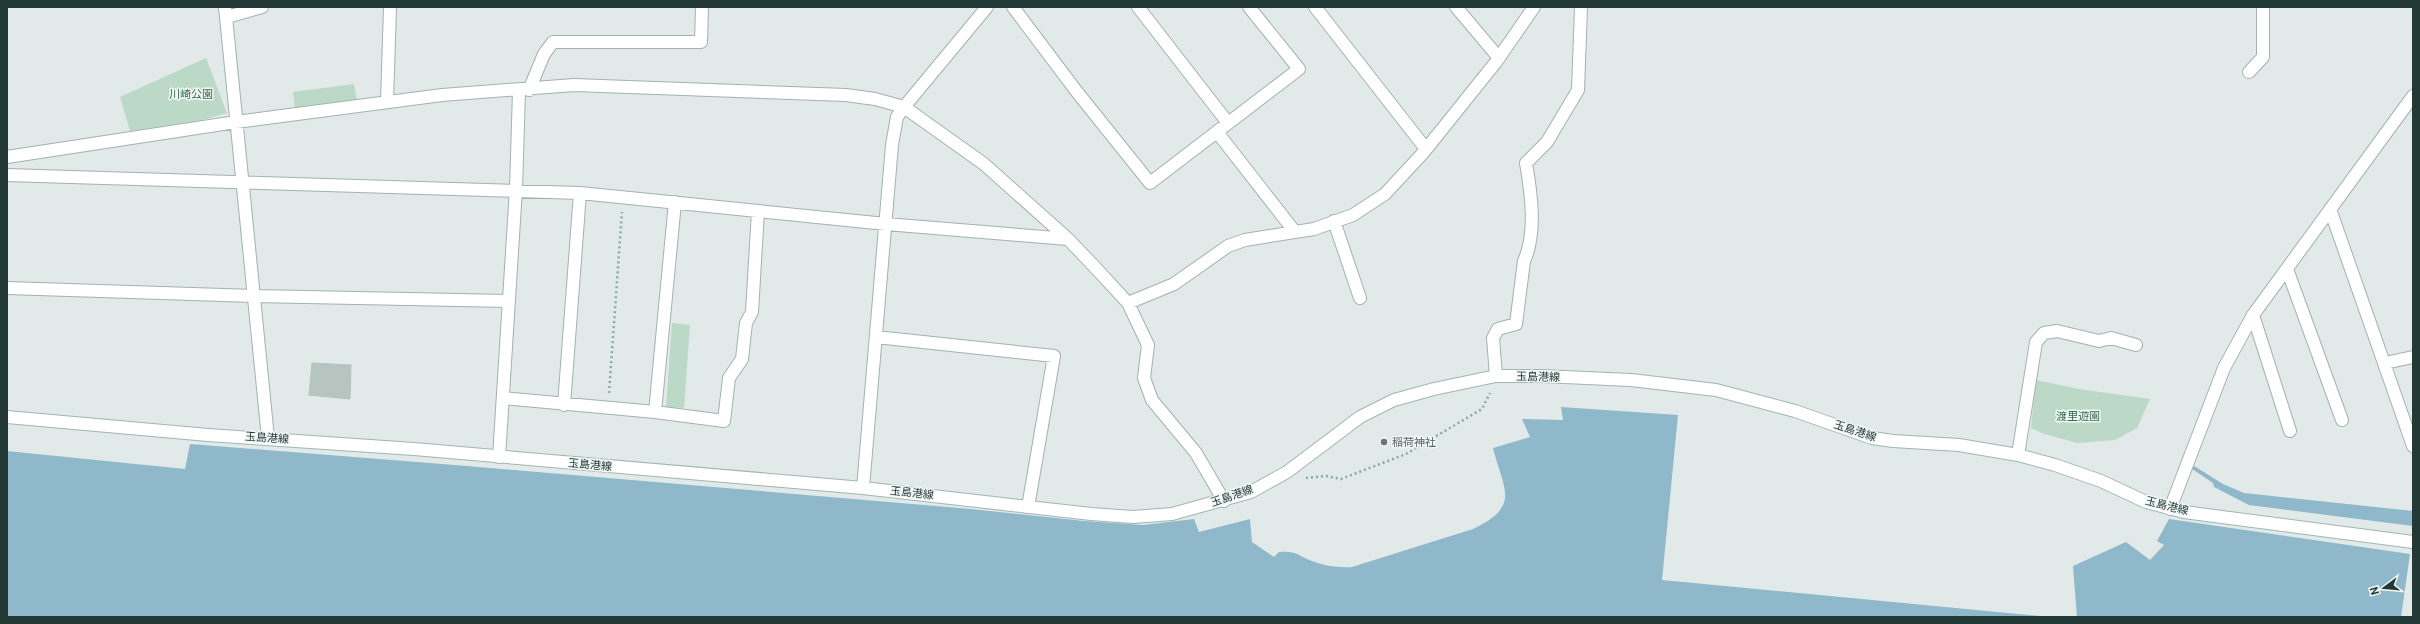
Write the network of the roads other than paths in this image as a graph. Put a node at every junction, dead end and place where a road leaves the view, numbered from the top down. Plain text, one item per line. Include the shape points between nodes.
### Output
1 (262, 7) edge
2 (390, 7) edge
3 (702, 7) edge
4 (987, 7) edge
5 (1013, 7) edge
6 (1138, 7) edge
7 (1249, 7) edge
8 (1315, 7) edge
9 (1456, 7) edge
10 (1534, 7) edge
11 (1581, 7) edge
12 (2263, 7) edge
13 (226, 12) edge
14 (1499, 58) junction
15 (2249, 72) dead end
16 (524, 90) junction
17 (2413, 96) edge
18 (387, 102) junction
19 (904, 107) junction
20 (236, 122) junction
21 (1228, 123) junction
22 (1217, 132) junction
23 (1426, 149) junction
24 (7, 157) edge
25 (7, 175) edge
26 (243, 181) junction
27 (516, 189) junction
28 (580, 193) junction
29 (675, 202) junction
30 (2330, 209) junction
31 (758, 211) junction
32 (1334, 222) junction
33 (886, 224) junction
34 (1295, 232) junction
35 (1068, 239) junction
36 (2286, 269) junction
37 (7, 288) edge
38 (254, 296) junction
39 (1360, 298) dead end
40 (509, 301) junction
41 (1128, 303) junction
42 (2253, 315) junction
43 (876, 337) junction
44 (2136, 345) dead end
45 (2413, 357) edge
46 (2385, 362) junction
47 (1496, 376) junction
48 (503, 398) junction
49 (564, 405) junction
50 (655, 412) junction
51 (7, 417) edge
52 (2342, 420) dead end
53 (2290, 431) dead end
54 (268, 438) junction
55 (2413, 446) edge
56 (2018, 455) junction
57 (499, 457) junction
58 (863, 488) junction
59 (1224, 501) junction
60 (1028, 507) junction
61 (2170, 509) junction
62 (2413, 542) edge

1 - 13 street
2 - 18 street
3 - 16 street via 701,42 553,42
4 - 19 street
5 - 22 street via 1150,183
6 - 21 street
7 - 21 street via 1299,69
8 - 23 street
9 - 14 street
10 - 14 street
11 - 47 street via 1578,90 1547,142 1526,163 1532,212 1527,254 1516,324 1498,329 1493,338
12 - 15 street via 2263,57
13 - 20 street
14 - 23 street
16 - 18 street via 442,95
16 - 19 street via 574,85 846,95
16 - 27 street
17 - 30 street
18 - 20 street
19 - 33 street via 897,117 892,145
19 - 35 street via 984,164
20 - 24 street
20 - 26 street
21 - 22 street
22 - 34 street
23 - 32 street via 1385,194 1353,215
25 - 26 street
26 - 27 street
26 - 38 street
27 - 28 street
27 - 40 street
28 - 29 street
28 - 49 street
29 - 31 street
29 - 50 street
30 - 36 street
30 - 46 street
31 - 33 street
31 - 50 street via 752,312 746,323 742,359 729,378 724,421
32 - 34 street
32 - 39 street
33 - 35 street
33 - 43 street
34 - 41 street via 1245,240 1228,246 1174,284
35 - 41 street
36 - 42 street
36 - 52 street
37 - 38 street
38 - 40 street
38 - 54 street
40 - 48 street
41 - 59 street via 1148,345 1144,378 1152,400 1196,453
42 - 53 street
42 - 61 street via 2224,368
43 - 58 street
43 - 60 street via 1054,356
44 - 56 street via 2111,338 2099,341 2057,331 2044,333 2036,342
45 - 46 street
46 - 55 street
47 - 56 street, 玉島港線 via 1631,380 1716,390 1795,411 1872,438 1959,445
47 - 59 street, 玉島港線 via 1394,400 1360,417 1287,472 1251,492
48 - 49 street
48 - 57 street
49 - 50 street
51 - 54 street, 玉島港線
54 - 57 street, 玉島港線
56 - 61 street, 玉島港線 via 2101,481 2146,502
57 - 58 street, 玉島港線
58 - 60 street, 玉島港線
59 - 60 street, 玉島港線 via 1172,514 1133,516
61 - 62 street, 玉島港線

